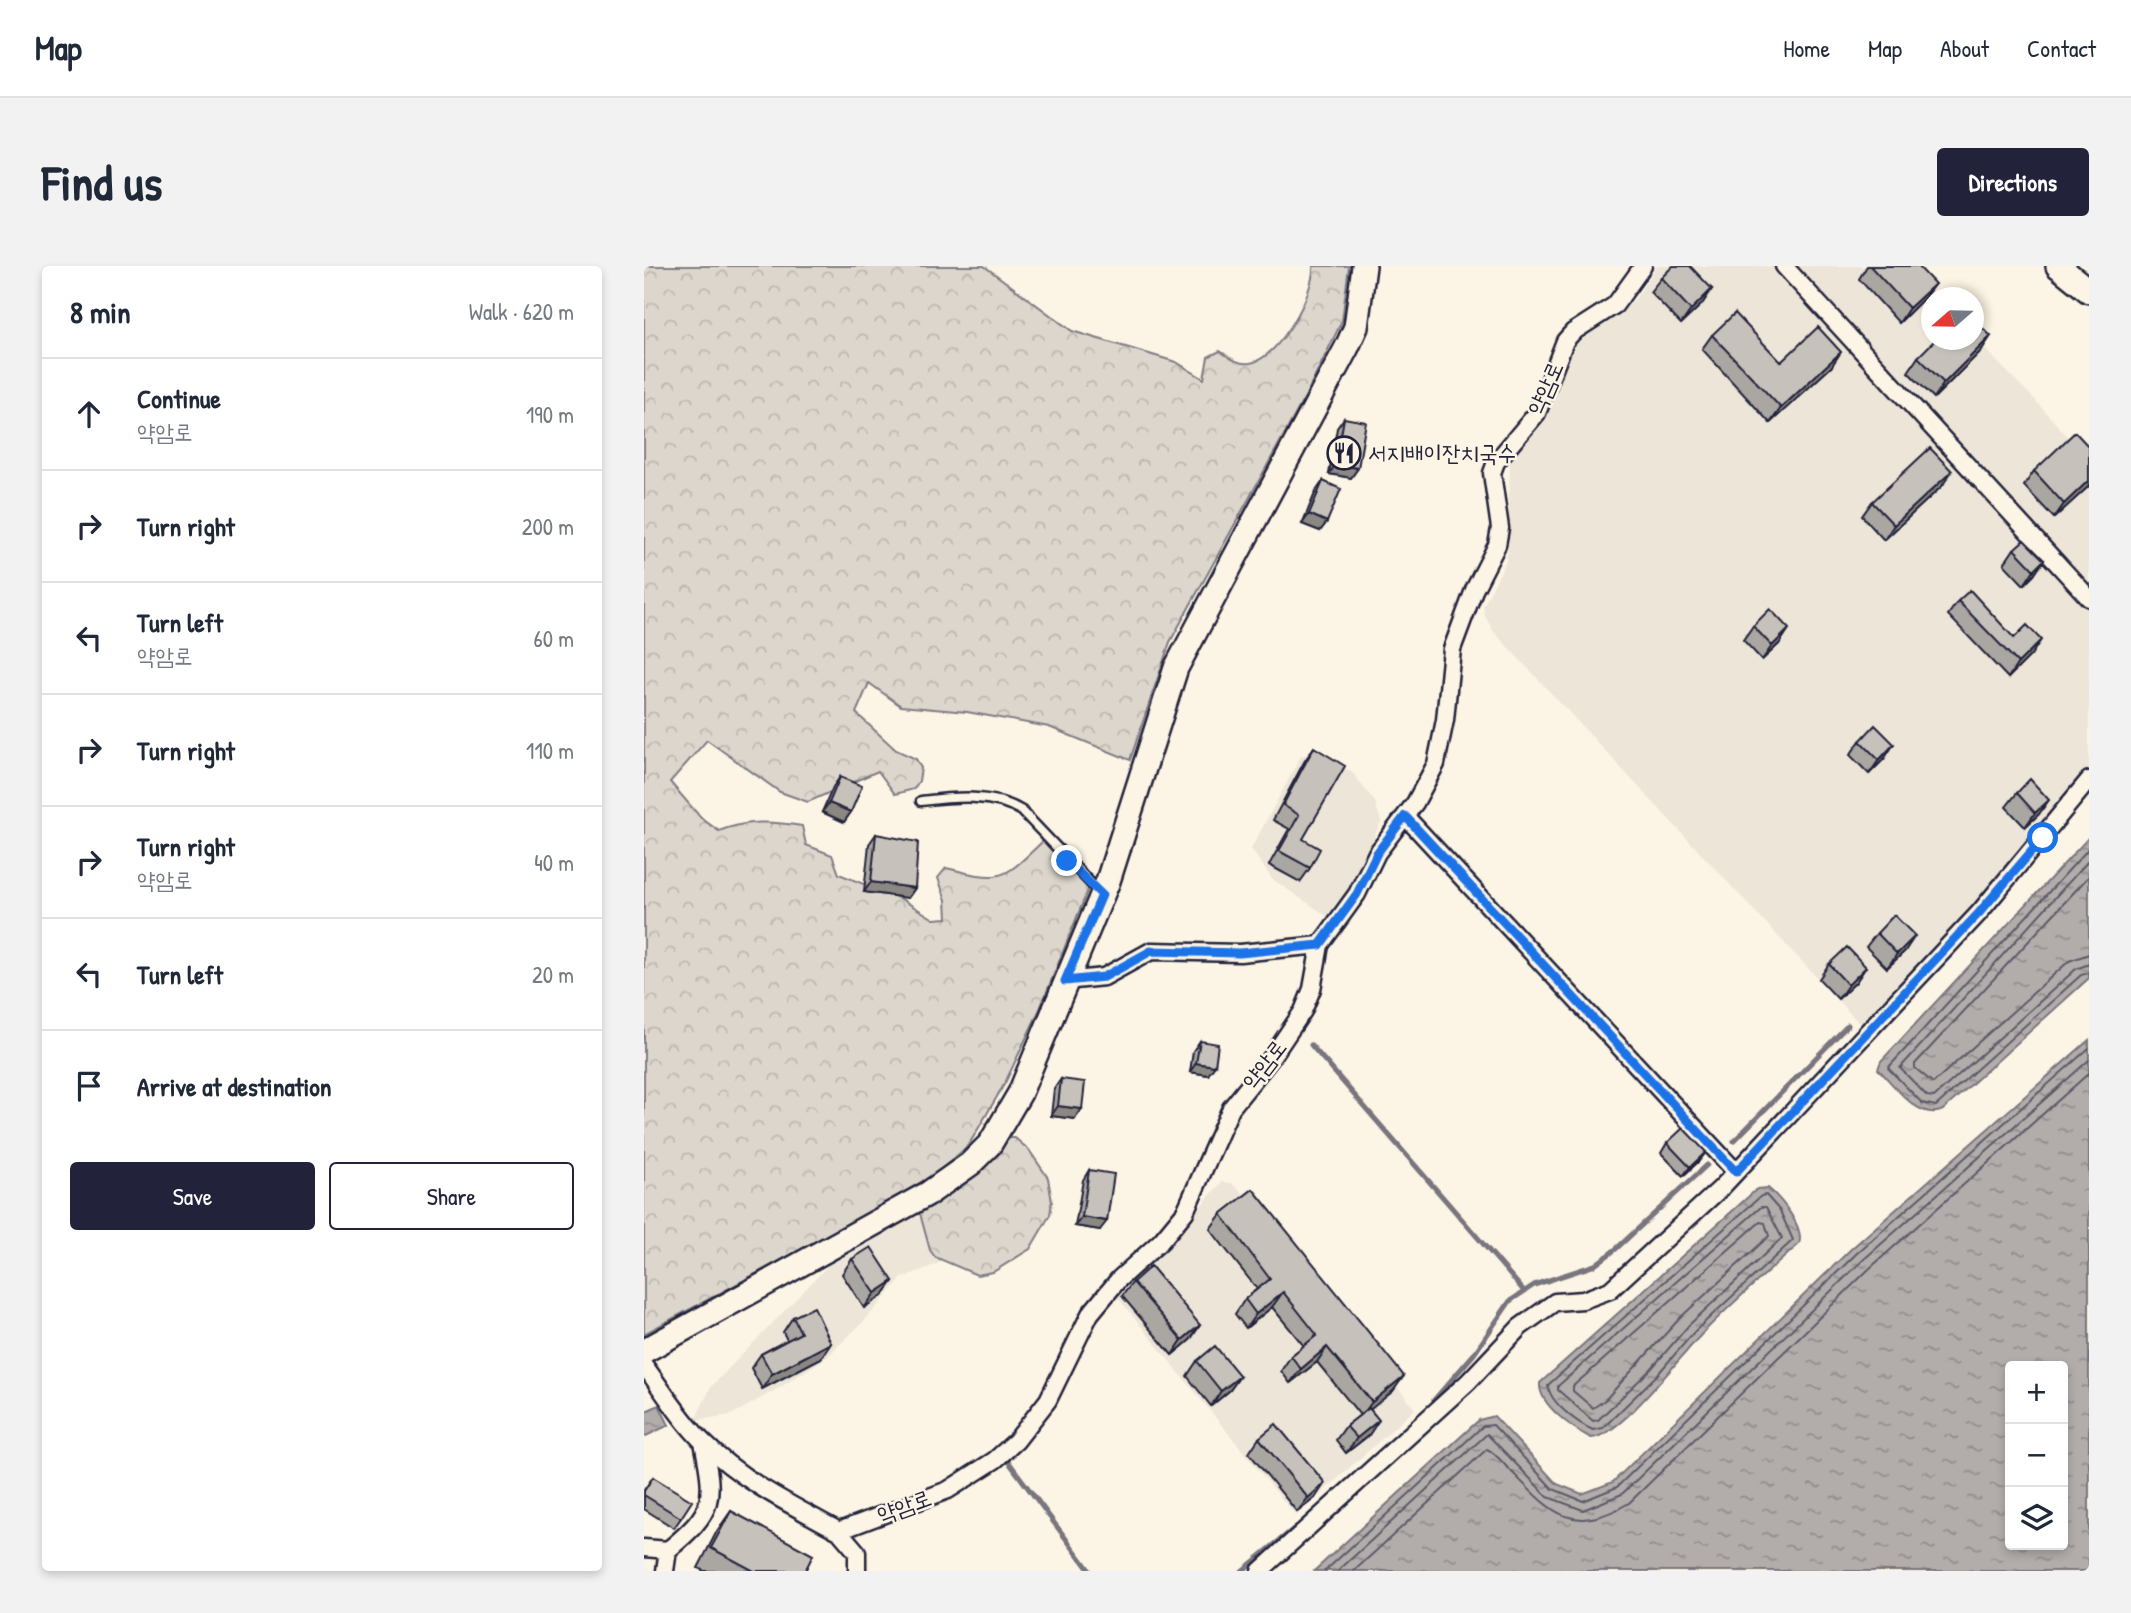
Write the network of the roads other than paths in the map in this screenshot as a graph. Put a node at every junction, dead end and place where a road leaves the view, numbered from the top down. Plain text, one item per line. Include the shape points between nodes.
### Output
1 (1364, 266) edge
2 (1643, 266) edge
3 (1784, 266) edge
4 (2059, 266) edge
5 (2089, 291) edge
6 (2089, 598) edge
7 (2089, 780) edge
8 (921, 801) dead end
9 (1405, 816) junction
10 (1102, 895) junction
11 (1320, 945) junction
12 (1065, 981) junction
13 (1736, 1172) junction
14 (644, 1351) edge
15 (644, 1365) edge
16 (703, 1442) junction
17 (839, 1531) junction
18 (644, 1548) edge
19 (668, 1550) junction
20 (664, 1571) edge
21 (857, 1571) edge
22 (1260, 1571) edge

1 - 10 street via 1356,327 1347,347 1176,668
2 - 9 street, 약암로 via 1615,306 1565,341 1537,414 1496,462 1492,473 1500,528 1497,545 1452,649 1446,720 1436,765
3 - 6 street
4 - 5 street
7 - 13 street via 1979,913
8 - 10 lane via 967,798 1013,805
9 - 11 street, 약암로
9 - 13 street
10 - 12 street
11 - 12 street via 1240,953 1151,951 1104,977
11 - 17 street, 약암로 via 1303,1011 1231,1108 1185,1212 1090,1314 1061,1379 1031,1423 995,1460 947,1490
12 - 14 street via 1020,1093 1001,1128 970,1164 929,1193
13 - 22 street via 1610,1290 1583,1300 1555,1302 1520,1327 1468,1382
15 - 16 street
16 - 17 street via 776,1497
16 - 19 street via 711,1500 686,1537
17 - 21 street via 857,1552
18 - 19 street
19 - 20 street

